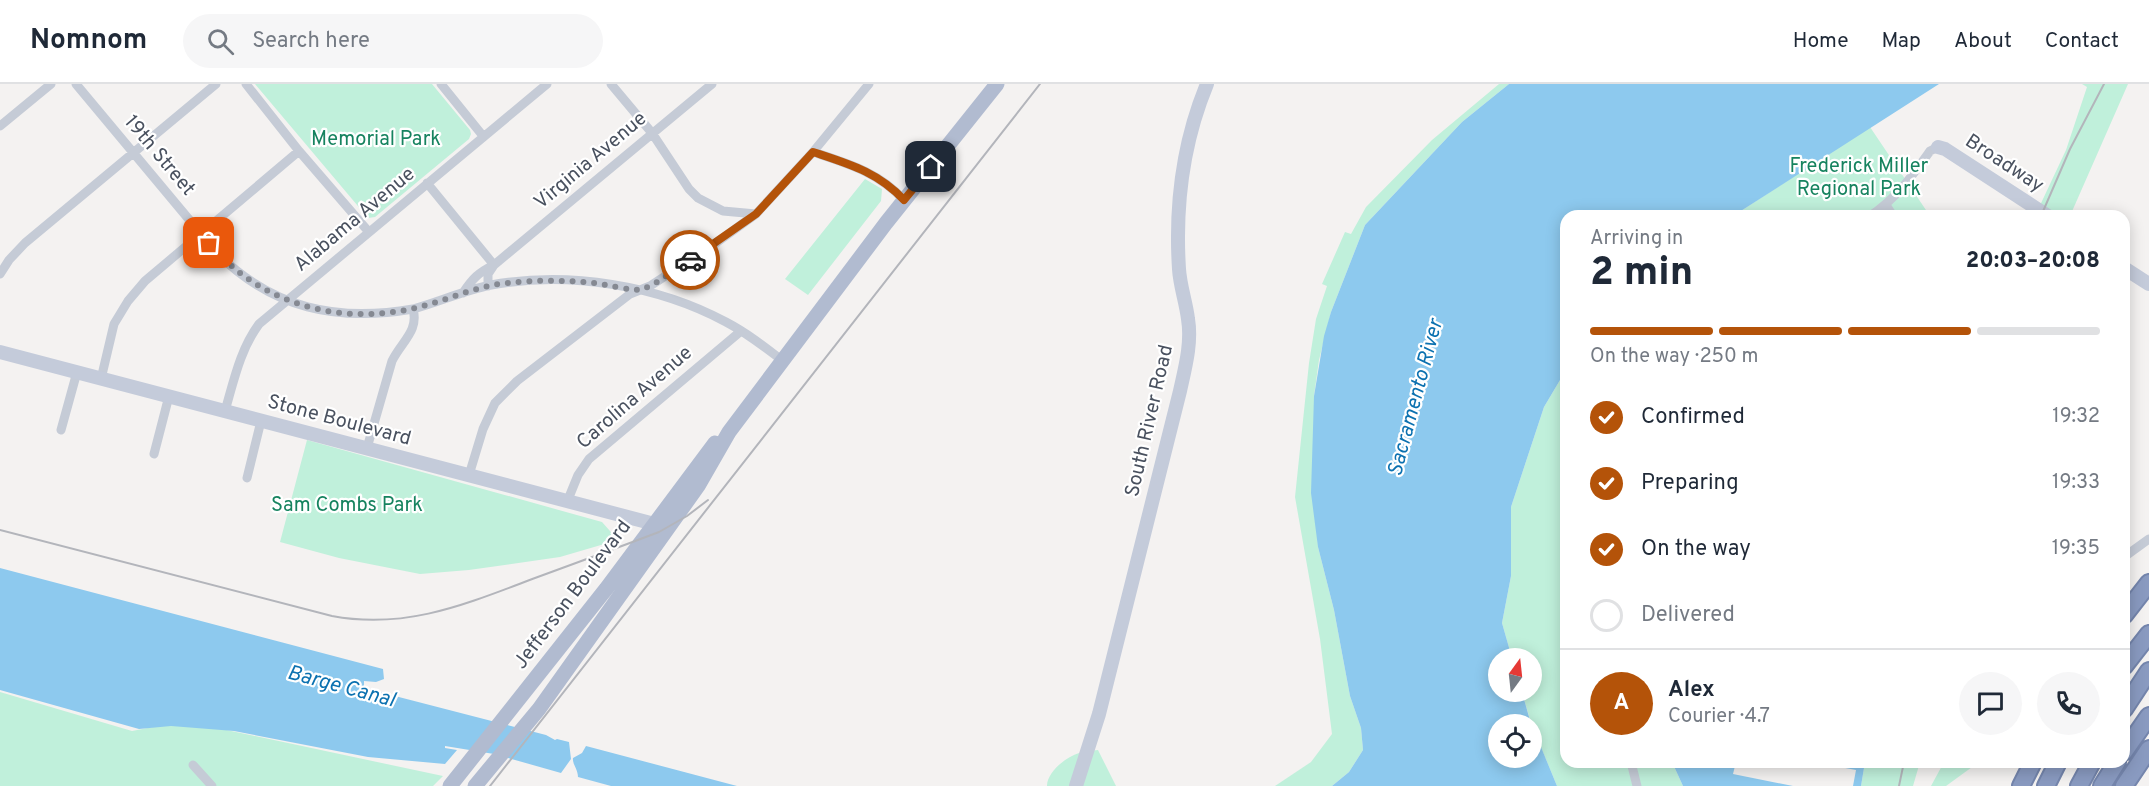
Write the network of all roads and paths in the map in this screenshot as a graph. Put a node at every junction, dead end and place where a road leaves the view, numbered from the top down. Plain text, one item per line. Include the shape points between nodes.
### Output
1 (51, 84) edge
2 (76, 84) edge
3 (216, 84) edge
4 (246, 84) edge
5 (441, 84) edge
6 (547, 84) edge
7 (611, 84) edge
8 (712, 84) edge
9 (869, 84) edge
10 (997, 84) edge
11 (1207, 84) edge
12 (0, 126) edge
13 (652, 133) junction
14 (483, 136) junction
15 (1938, 147) joint
16 (299, 151) junction
17 (813, 152) junction
18 (133, 153) junction
19 (427, 183) junction
20 (904, 200) junction
21 (1886, 205) junction
22 (1879, 210) edge
23 (1889, 210) edge
24 (2039, 210) edge
25 (756, 214) junction
26 (368, 231) junction
27 (201, 233) junction
28 (494, 265) junction
29 (2130, 272) edge
30 (0, 274) edge
31 (2149, 284) edge
32 (488, 286) junction
33 (640, 290) junction
34 (463, 293) junction
35 (286, 300) junction
36 (413, 309) junction
37 (741, 331) junction
38 (0, 352) edge
39 (783, 361) junction
40 (76, 372) junction
41 (101, 379) junction
42 (169, 396) junction
43 (225, 411) junction
44 (261, 421) junction
45 (61, 430) dead end
46 (367, 448) junction
47 (154, 454) dead end
48 (469, 475) junction
49 (247, 477) dead end
50 (567, 502) junction
51 (661, 526) junction
52 (2149, 539) edge
53 (2130, 553) edge
54 (2149, 583) edge
55 (2130, 607) edge
56 (2149, 634) edge
57 (2130, 658) edge
58 (2148, 672) edge
59 (2130, 700) edge
60 (2147, 720) edge
61 (2130, 744) edge
62 (2149, 749) edge
63 (193, 765) dead end
64 (1632, 768) edge
65 (2030, 768) edge
66 (2055, 768) edge
67 (2089, 768) edge
68 (2113, 768) edge
69 (212, 786) edge
70 (450, 786) edge
71 (475, 786) edge
72 (1078, 786) edge
73 (1637, 786) edge
74 (2021, 786) edge
75 (2046, 786) edge
76 (2079, 786) edge
77 (2102, 786) edge
78 (2124, 786) edge

1 - 12 street
2 - 18 street, 19th Street
3 - 18 street
4 - 16 street
5 - 14 street
6 - 14 street, Alabama Avenue
7 - 13 street
8 - 13 street, Virginia Avenue
9 - 17 street
10 - 20 main road, Jefferson Boulevard
11 - 72 street, South River Road via 1184,160 1178,219 1179,271 1189,321 1188,354
13 - 25 street via 698,198 723,211
13 - 28 street, Virginia Avenue
14 - 19 street, Alabama Avenue
15 - 21 street via 1930,151 1907,184
15 - 24 street, Broadway
16 - 26 street
16 - 27 street
17 - 20 street via 877,176
17 - 25 street
18 - 27 street, 19th Street
18 - 30 street via 25,243
19 - 26 street, Alabama Avenue
19 - 28 street
20 - 39 main road, Jefferson Boulevard
21 - 22 street
21 - 23 street
25 - 33 street
26 - 35 street, Alabama Avenue
27 - 35 street, 19th Street via 240,274
27 - 41 street via 128,301 114,324
28 - 32 street via 488,274
28 - 34 street, Virginia Avenue via 471,280
29 - 31 street
32 - 33 street via 574,281
32 - 34 street, Virginia Avenue
33 - 37 street via 697,309
33 - 48 street via 517,381 495,403
34 - 36 street, Virginia Avenue
35 - 36 street, 19th Street via 345,314
35 - 43 street, Alabama Avenue via 260,324 245,345
36 - 46 street via 416,320 392,361
37 - 39 street
37 - 50 street, Carolina Avenue via 589,459
38 - 40 street, Stone Boulevard
39 - 51 main road, Jefferson Boulevard via 729,432 698,486
40 - 41 street, Stone Boulevard
40 - 45 street
41 - 42 street, Stone Boulevard
42 - 43 street, Stone Boulevard
42 - 47 street
43 - 44 street, Stone Boulevard
44 - 46 street, Stone Boulevard
44 - 49 street
46 - 48 street, Stone Boulevard
48 - 50 street, Stone Boulevard
50 - 51 street, Stone Boulevard
51 - 70 main road, Jefferson Boulevard
51 - 71 main road, Jefferson Boulevard via 539,709
52 - 53 street
54 - 55 highway
56 - 57 highway
58 - 59 highway
60 - 61 highway
62 - 78 highway
63 - 69 street
64 - 73 street
65 - 74 highway
66 - 75 highway
67 - 76 highway
68 - 77 highway

